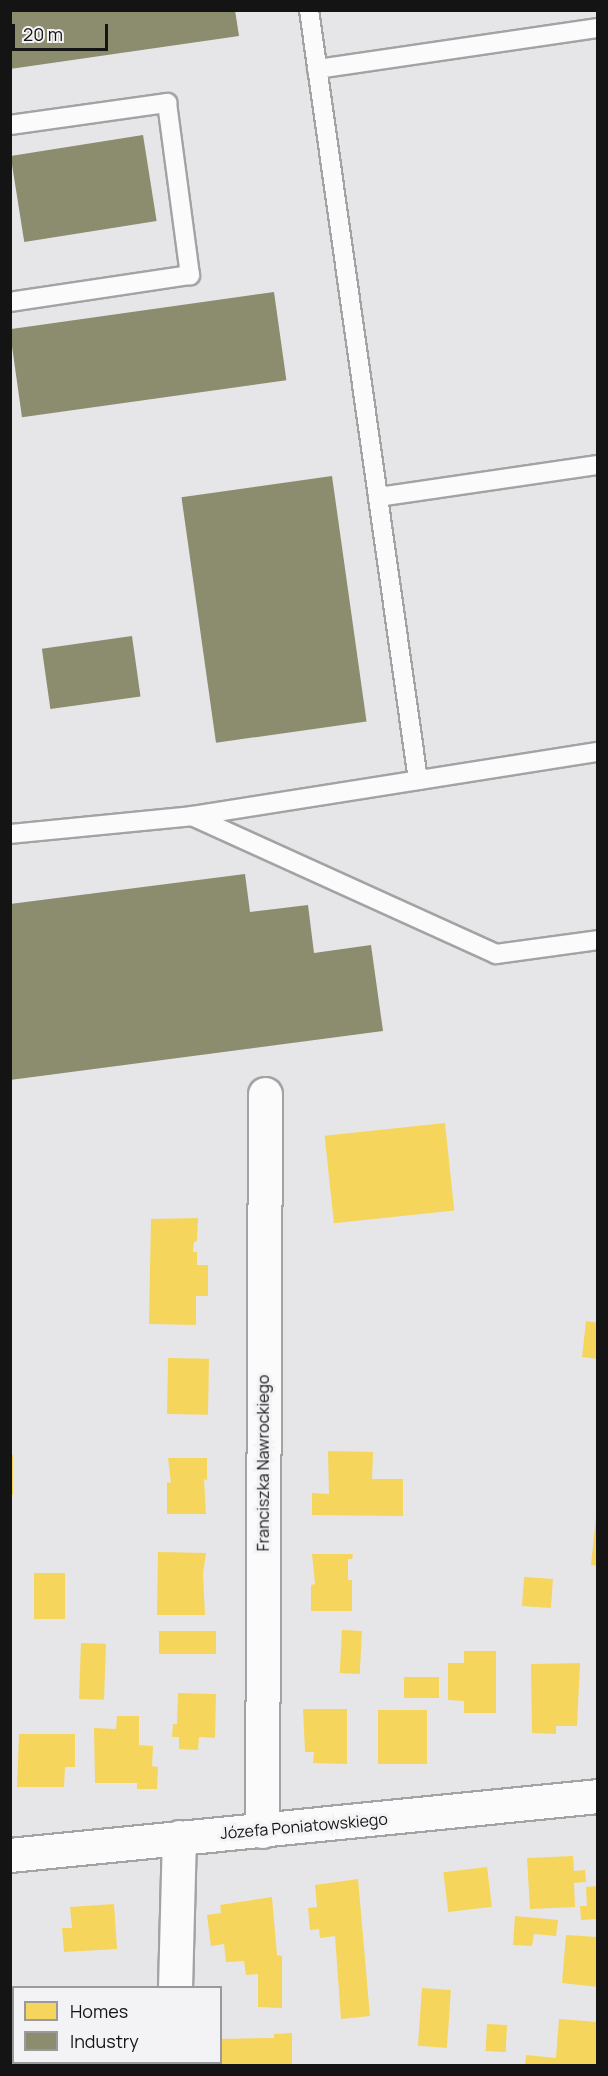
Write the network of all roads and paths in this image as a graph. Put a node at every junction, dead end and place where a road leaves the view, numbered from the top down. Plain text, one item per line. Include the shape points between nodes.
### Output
1 (309, 10) edge
2 (597, 28) edge
3 (317, 69) junction
4 (10, 125) edge
5 (10, 302) edge
6 (597, 465) edge
7 (378, 497) junction
8 (597, 752) edge
9 (418, 780) junction
10 (192, 816) junction
11 (10, 834) edge
12 (597, 940) edge
13 (265, 1094) dead end
14 (597, 1796) edge
15 (262, 1831) junction
16 (178, 1837) junction
17 (10, 1855) edge
18 (176, 1986) edge

1 - 3 lane
2 - 3 lane
3 - 7 lane
4 - 5 lane via 167,103 190,275
6 - 7 lane
7 - 9 lane
8 - 9 lane
9 - 10 lane
10 - 11 lane
10 - 12 lane via 496,954
13 - 15 street, Franciszka Nawrockiego
14 - 15 street, Józefa Poniatowskiego
15 - 16 street, Józefa Poniatowskiego
16 - 17 street, Józefa Poniatowskiego
16 - 18 street

